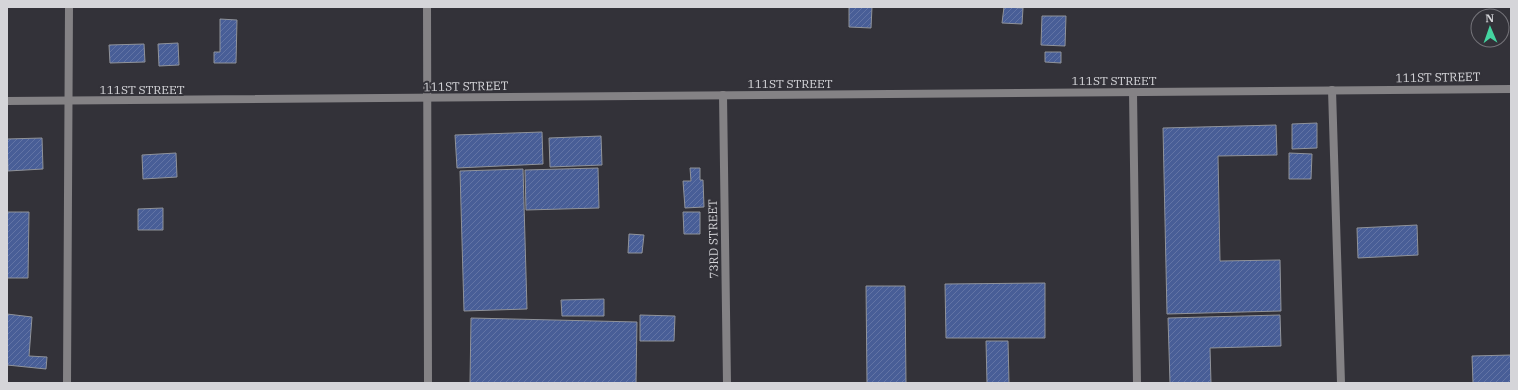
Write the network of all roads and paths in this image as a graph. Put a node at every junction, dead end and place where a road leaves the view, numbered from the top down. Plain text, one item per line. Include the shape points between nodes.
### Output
1 (69, 7) edge
2 (427, 7) edge
3 (1511, 89) edge
4 (1332, 90) junction
5 (1133, 92) junction
6 (723, 96) junction
7 (428, 98) junction
8 (69, 101) junction
9 (7, 102) edge
10 (67, 383) edge
11 (428, 383) edge
12 (727, 383) edge
13 (1138, 383) edge
14 (1341, 383) edge

1 - 8 street
2 - 7 street
3 - 4 street, 111ST STREET
4 - 5 street, 111ST STREET
4 - 14 street
5 - 6 street, 111ST STREET
5 - 13 street
6 - 7 street, 111ST STREET
6 - 12 street, 73RD STREET
7 - 8 street, 111ST STREET
7 - 11 street
8 - 9 street, 111ST STREET
8 - 10 street

